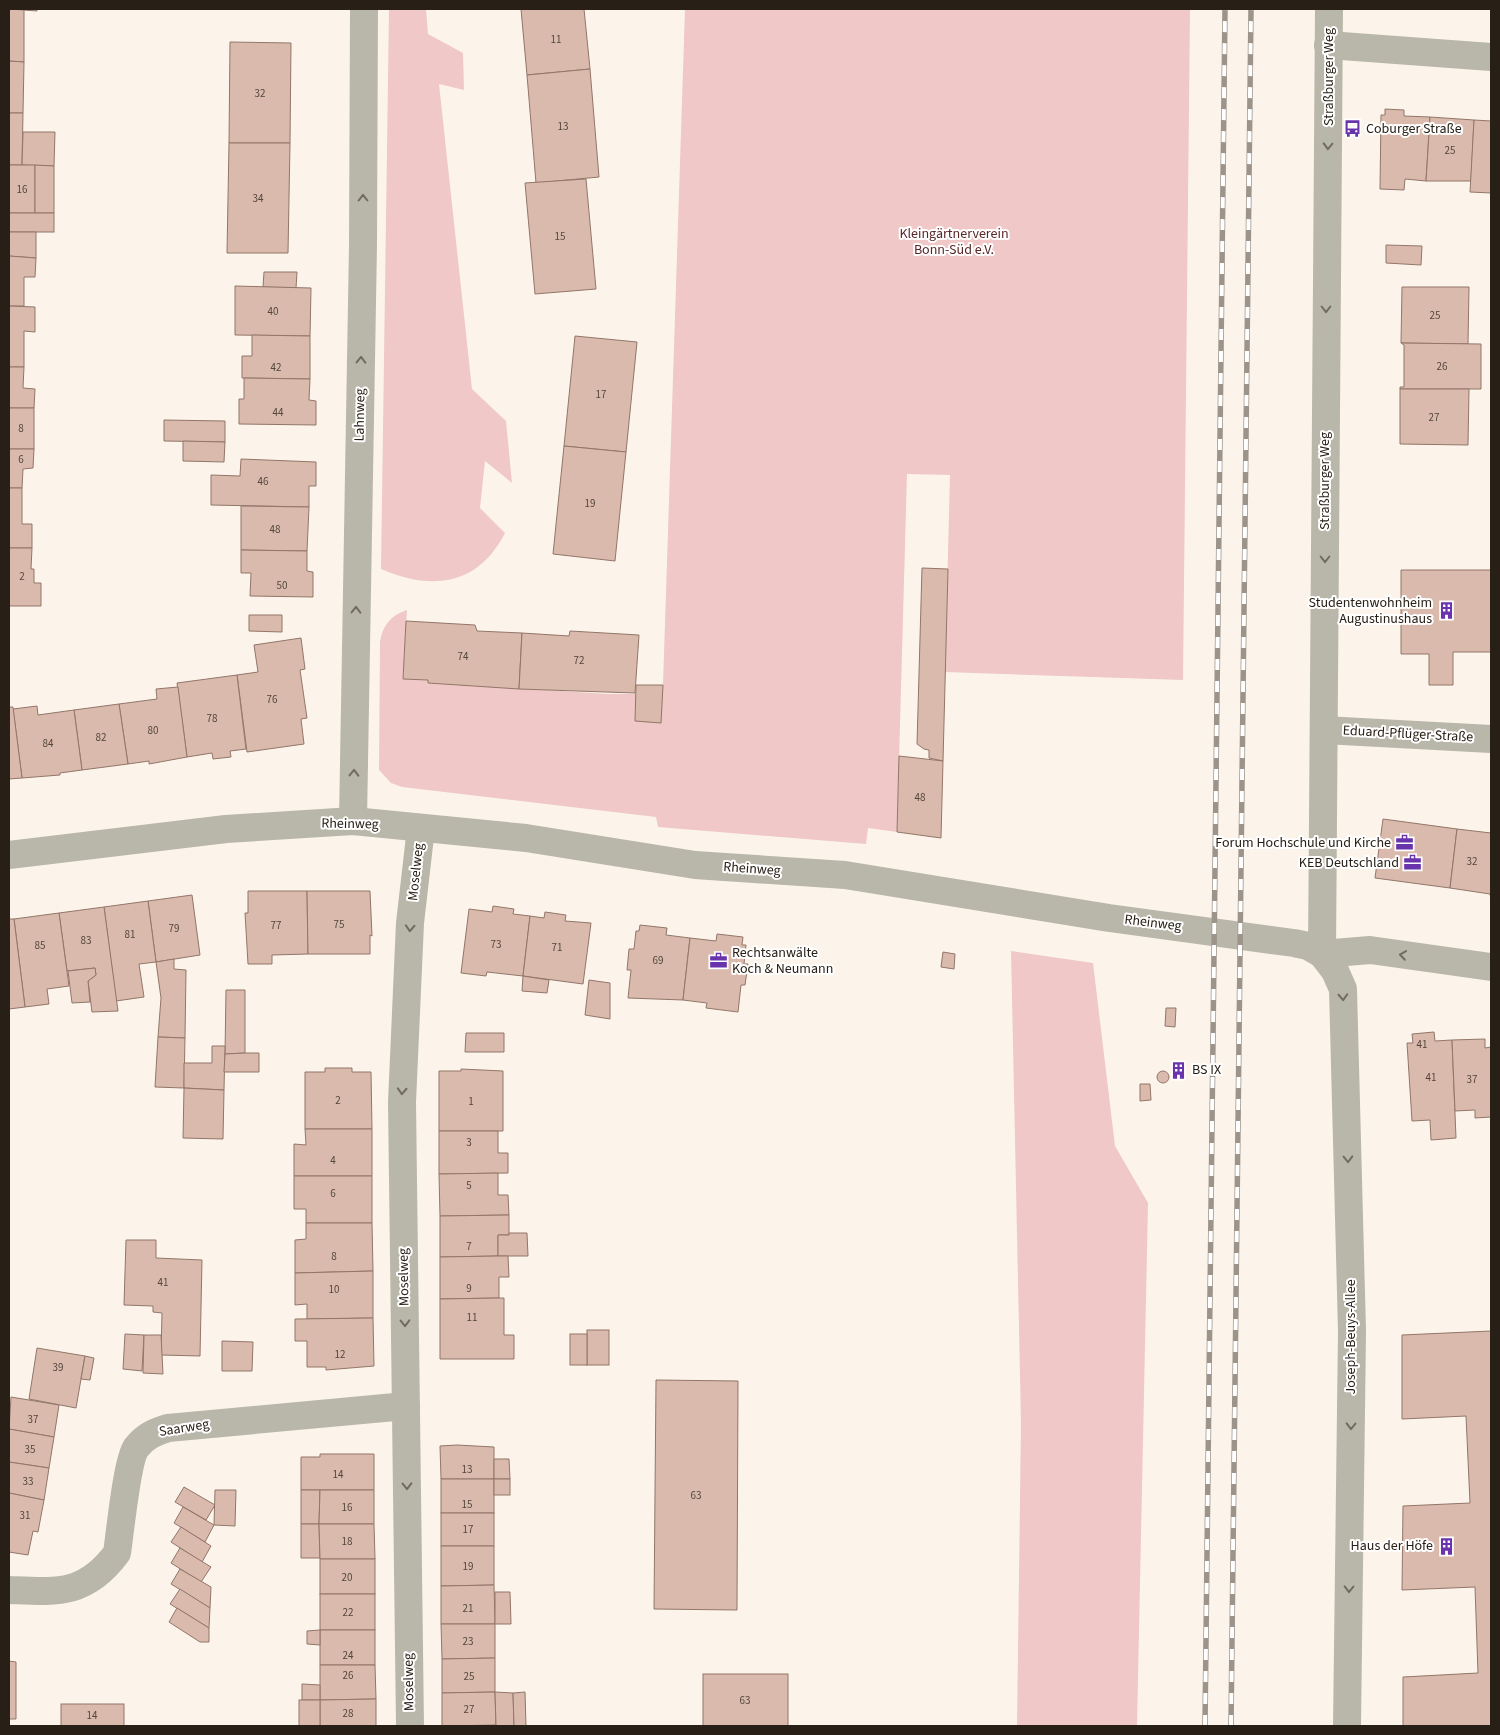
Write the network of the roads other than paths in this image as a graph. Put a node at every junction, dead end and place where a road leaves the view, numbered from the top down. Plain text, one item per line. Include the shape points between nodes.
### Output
1 (364, 9) edge
2 (1329, 9) edge
3 (1328, 45) junction
4 (1491, 57) edge
5 (1324, 730) junction
6 (1491, 739) edge
7 (353, 821) junction
8 (421, 828) junction
9 (9, 855) edge
10 (1322, 954) junction
11 (1491, 967) edge
12 (406, 1406) junction
13 (9, 1590) edge
14 (410, 1726) edge
15 (1347, 1726) edge

7 -> 1 street, Lahnweg
2 - 3 street, Straßburger Weg
3 - 4 street
3 -> 5 street, Straßburger Weg
5 - 6 street, Eduard-Pflüger-Straße
5 - 10 street, Straßburger Weg
7 - 8 street, Rheinweg
7 - 9 street, Rheinweg via 217,830
8 - 10 street, Rheinweg via 526,838 695,865 845,875 1109,918 1294,943
8 -> 12 street, Moselweg via 410,923 402,1102
11 -> 10 street, Rheinweg via 1370,950
10 -> 15 street, Joseph-Beuys-Allee via 1343,989 1352,1330
12 - 13 street, Saarweg via 153,1432 132,1455 117,1554 109,1564 76,1588 51,1592
12 -> 14 street, Moselweg

